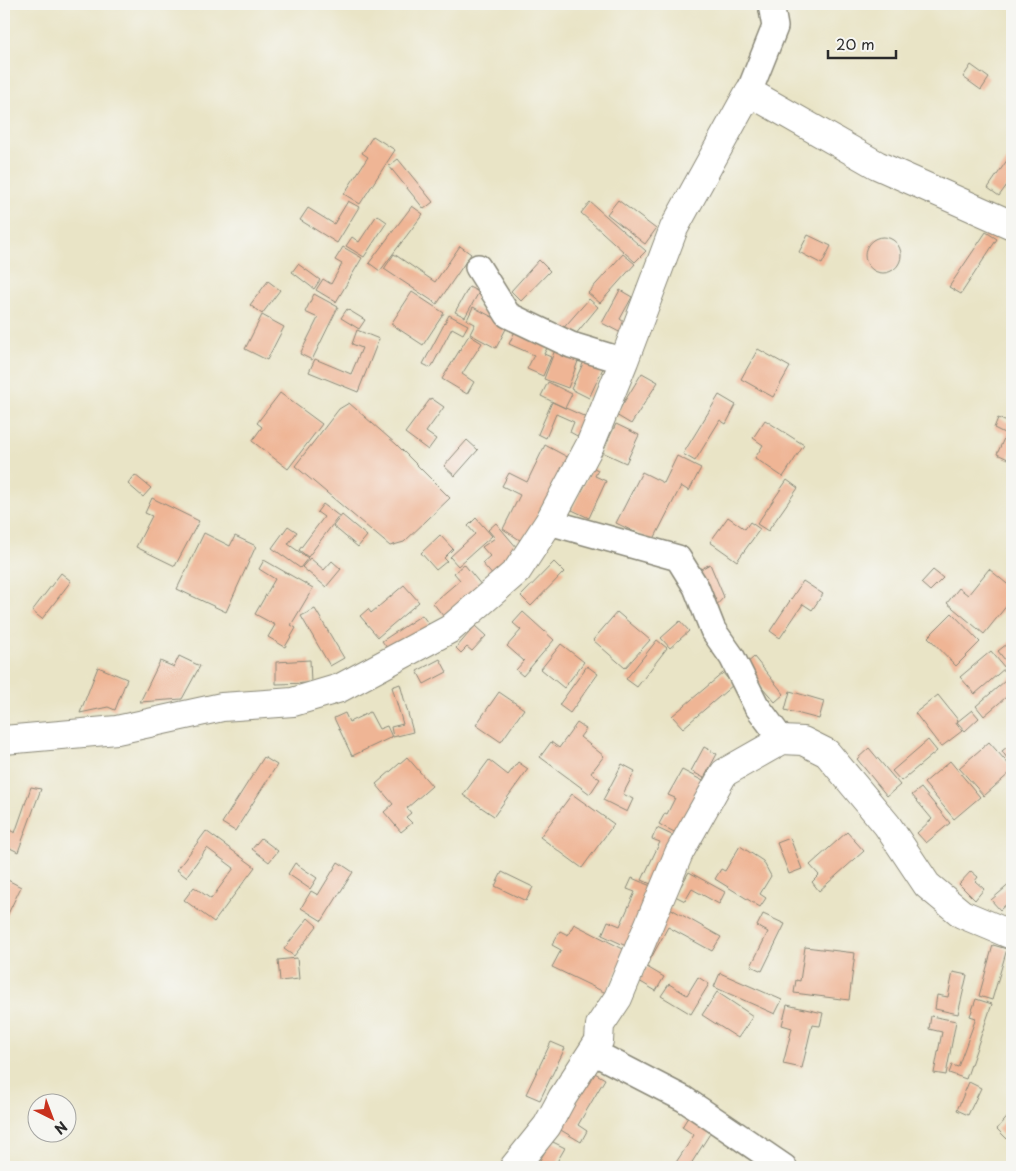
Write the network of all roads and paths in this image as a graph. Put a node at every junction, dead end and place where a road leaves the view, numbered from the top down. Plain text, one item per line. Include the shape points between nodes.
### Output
1 (771, 4) edge
2 (749, 92) junction
3 (1012, 225) edge
4 (478, 267) dead end
5 (624, 361) junction
6 (549, 522) junction
7 (4, 740) edge
8 (782, 740) junction
9 (1012, 935) edge
10 (593, 1052) junction
11 (514, 1167) edge
12 (784, 1167) edge

1 - 2 street via 775,27
2 - 3 street via 878,164
2 - 5 street via 674,228
4 - 5 street via 508,315 571,345
5 - 6 street via 590,445
6 - 7 street via 517,571 450,629 340,688 293,702 222,707 117,730
6 - 8 street via 678,558 696,587 713,630 732,657 756,705
8 - 9 street via 803,741 827,753 887,825 927,885 962,914
8 - 10 street via 724,773 680,853 618,998 600,1025 600,1041
10 - 11 street via 547,1126
10 - 12 street via 684,1099

